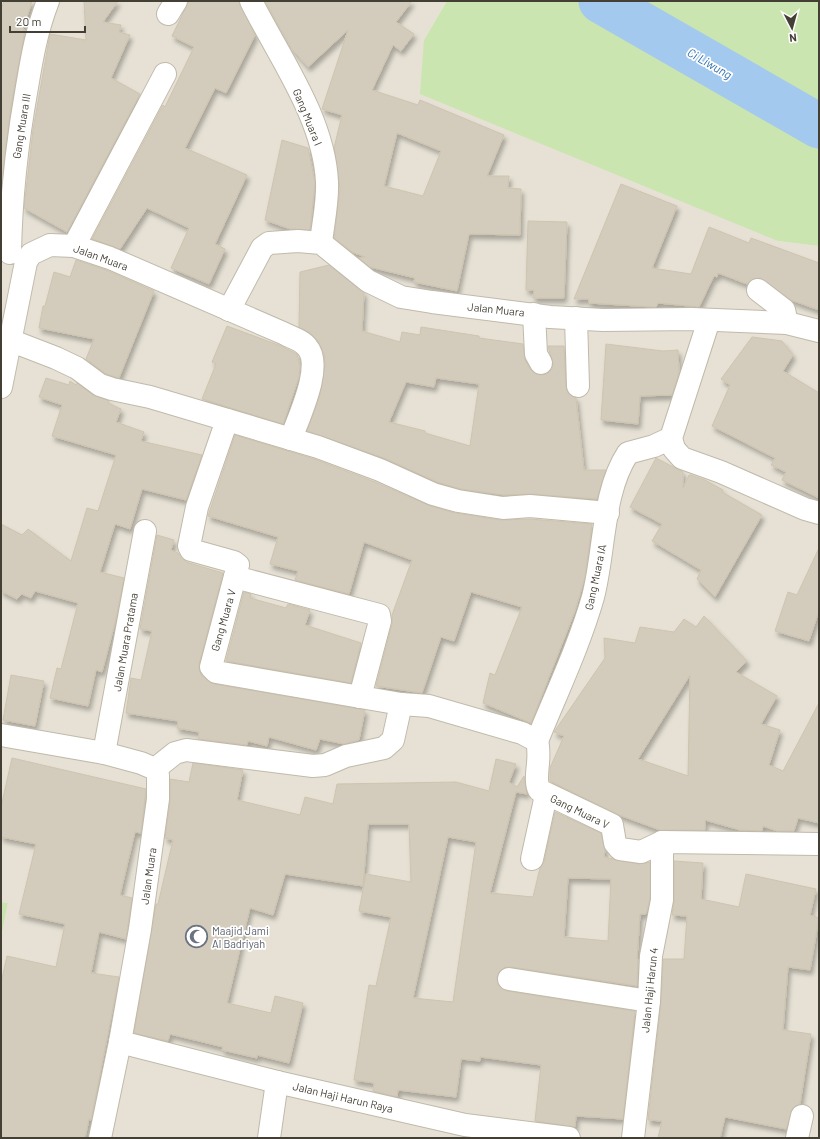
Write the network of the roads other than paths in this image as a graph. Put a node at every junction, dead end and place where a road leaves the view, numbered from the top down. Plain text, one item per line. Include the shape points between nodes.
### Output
1 (48, 1) edge
2 (251, 1) edge
3 (165, 74) dead end
4 (322, 243) junction
5 (74, 246) junction
6 (14, 253) edge
7 (758, 290) dead end
8 (229, 310) junction
9 (534, 314) junction
10 (576, 318) junction
11 (709, 320) junction
12 (787, 323) junction
13 (819, 331) edge
14 (12, 341) junction
15 (541, 363) dead end
16 (1, 383) edge
17 (578, 386) dead end
18 (227, 420) junction
19 (671, 438) junction
20 (291, 439) junction
21 (608, 513) junction
22 (819, 513) edge
23 (145, 531) dead end
24 (235, 578) junction
25 (360, 696) junction
26 (401, 704) junction
27 (2, 740) edge
28 (537, 741) junction
29 (104, 754) junction
30 (155, 770) junction
31 (546, 795) junction
32 (662, 842) junction
33 (819, 844) edge
34 (532, 859) dead end
35 (510, 979) dead end
36 (649, 1001) junction
37 (120, 1042) junction
38 (277, 1082) junction
39 (802, 1116) dead end
40 (100, 1138) edge
41 (269, 1138) edge
42 (569, 1138) edge
43 (633, 1138) edge
44 (797, 1138) edge

1 - 6 street, Gang Muara III via 38,31 14,168
2 - 4 street, Gang Muara I via 291,76 320,144 327,182
3 - 5 street
4 - 8 street via 269,243 262,248
4 - 9 street, Jalan Muara via 368,281 401,297
5 - 6 street, Jalan Muara via 50,245
5 - 8 street, Jalan Muara via 110,258
6 - 14 street via 26,262
7 - 12 street via 784,310
8 - 20 street, Jalan Muara via 306,345 309,350 313,373
9 - 10 street, Jalan Muara
9 - 15 street via 536,354
10 - 11 street, Jalan Muara
10 - 17 street
11 - 12 street, Jalan Muara
11 - 19 street
12 - 13 street, Jalan Muara
14 - 16 street
14 - 18 street via 77,368 100,385
18 - 20 street
18 - 24 street, Gang Muara V via 196,507 189,546 190,550 237,564
19 - 21 street, Gang Muara IA via 628,453 618,468
19 - 22 street via 674,449 682,458
20 - 21 street via 354,460 433,494 458,501 502,508 530,506
21 - 28 street, Gang Muara IA via 593,596 576,646
23 - 29 street, Jalan Muara Pratama
24 - 25 street via 379,615 380,622
24 - 25 street, Gang Muara V via 210,663 216,672
25 - 26 street, Gang Muara V
26 - 28 street, Gang Muara V via 430,706 522,733
26 - 30 street via 393,740 389,744 384,748 346,756 326,765 313,766 186,750 175,753
27 - 29 street
28 - 31 street, Gang Muara V via 540,752 536,784
29 - 30 street via 141,762
30 - 37 street, Jalan Muara via 158,799 140,929
31 - 32 street, Gang Muara V via 612,825 615,843 620,849 641,852
31 - 34 street
32 - 33 street, Gang Muara V
32 - 36 street, Jalan Haji Harun 4 via 662,900 652,956
35 - 36 street
36 - 43 street, Jalan Haji Harun 4
37 - 38 street, Jalan Haji Harun Raya
37 - 40 street, Jalan Muara
38 - 41 street
38 - 42 street, Jalan Haji Harun Raya via 465,1125
39 - 44 street

